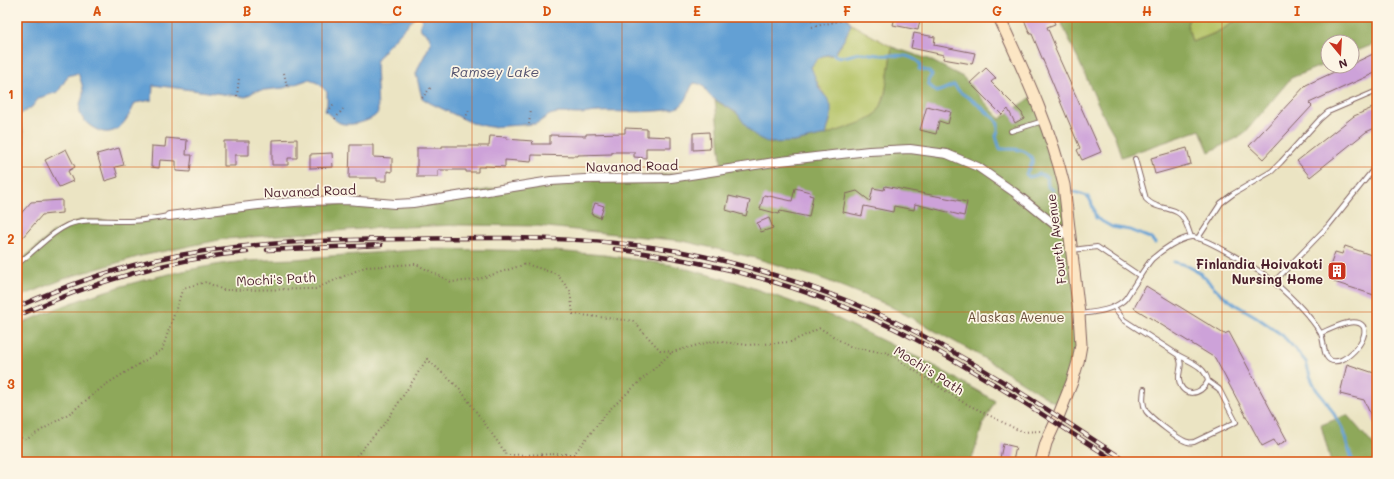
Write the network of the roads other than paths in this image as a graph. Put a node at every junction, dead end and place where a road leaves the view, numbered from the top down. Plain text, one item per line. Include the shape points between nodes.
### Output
1 (999, 17) edge
2 (1377, 91) edge
3 (1044, 120) junction
4 (1011, 130) dead end
5 (1135, 159) dead end
6 (1377, 165) edge
7 (169, 216) joint
8 (1070, 236) junction
9 (1191, 237) junction
10 (1198, 238) junction
11 (1071, 250) junction
12 (17, 264) edge
13 (1140, 276) junction
14 (1274, 282) junction
15 (1114, 306) junction
16 (1079, 314) junction
17 (1321, 333) junction
18 (1178, 355) junction
19 (1208, 381) junction
20 (1144, 389) dead end
21 (1041, 462) edge

1 - 3 street, Fourth Avenue
2 - 10 lane via 1328,112 1272,170 1221,203
3 - 4 lane
3 - 8 street, Fourth Avenue via 1064,185
5 - 9 lane via 1146,199 1151,204 1173,209 1180,214
6 - 14 lane via 1328,226
7 - 8 street, Navanod Road via 307,201 413,203 550,181 671,178 832,154 910,149 947,154 978,167
7 - 12 lane via 132,221 81,221 68,225 54,233
8 - 11 street, Fourth Avenue
9 - 10 lane
9 - 13 lane via 1178,241 1164,250 1152,260
10 - 14 lane via 1210,242
11 - 13 lane via 1097,247
11 - 16 street, Fourth Avenue
13 - 15 lane via 1123,301
14 - 17 lane via 1302,309
15 - 16 lane via 1097,312
15 - 18 lane via 1124,320
16 - 21 street, Fourth Avenue via 1081,345 1078,362
17 - 17 lane via 1326,356 1337,362 1349,355 1366,332 1360,322 1354,321
18 - 19 lane via 1203,369
18 - 19 lane via 1181,360 1179,378 1182,387 1189,393 1196,392 1202,390
19 - 20 lane via 1219,389 1236,422 1194,442 1182,440 1154,420 1147,412 1143,399

